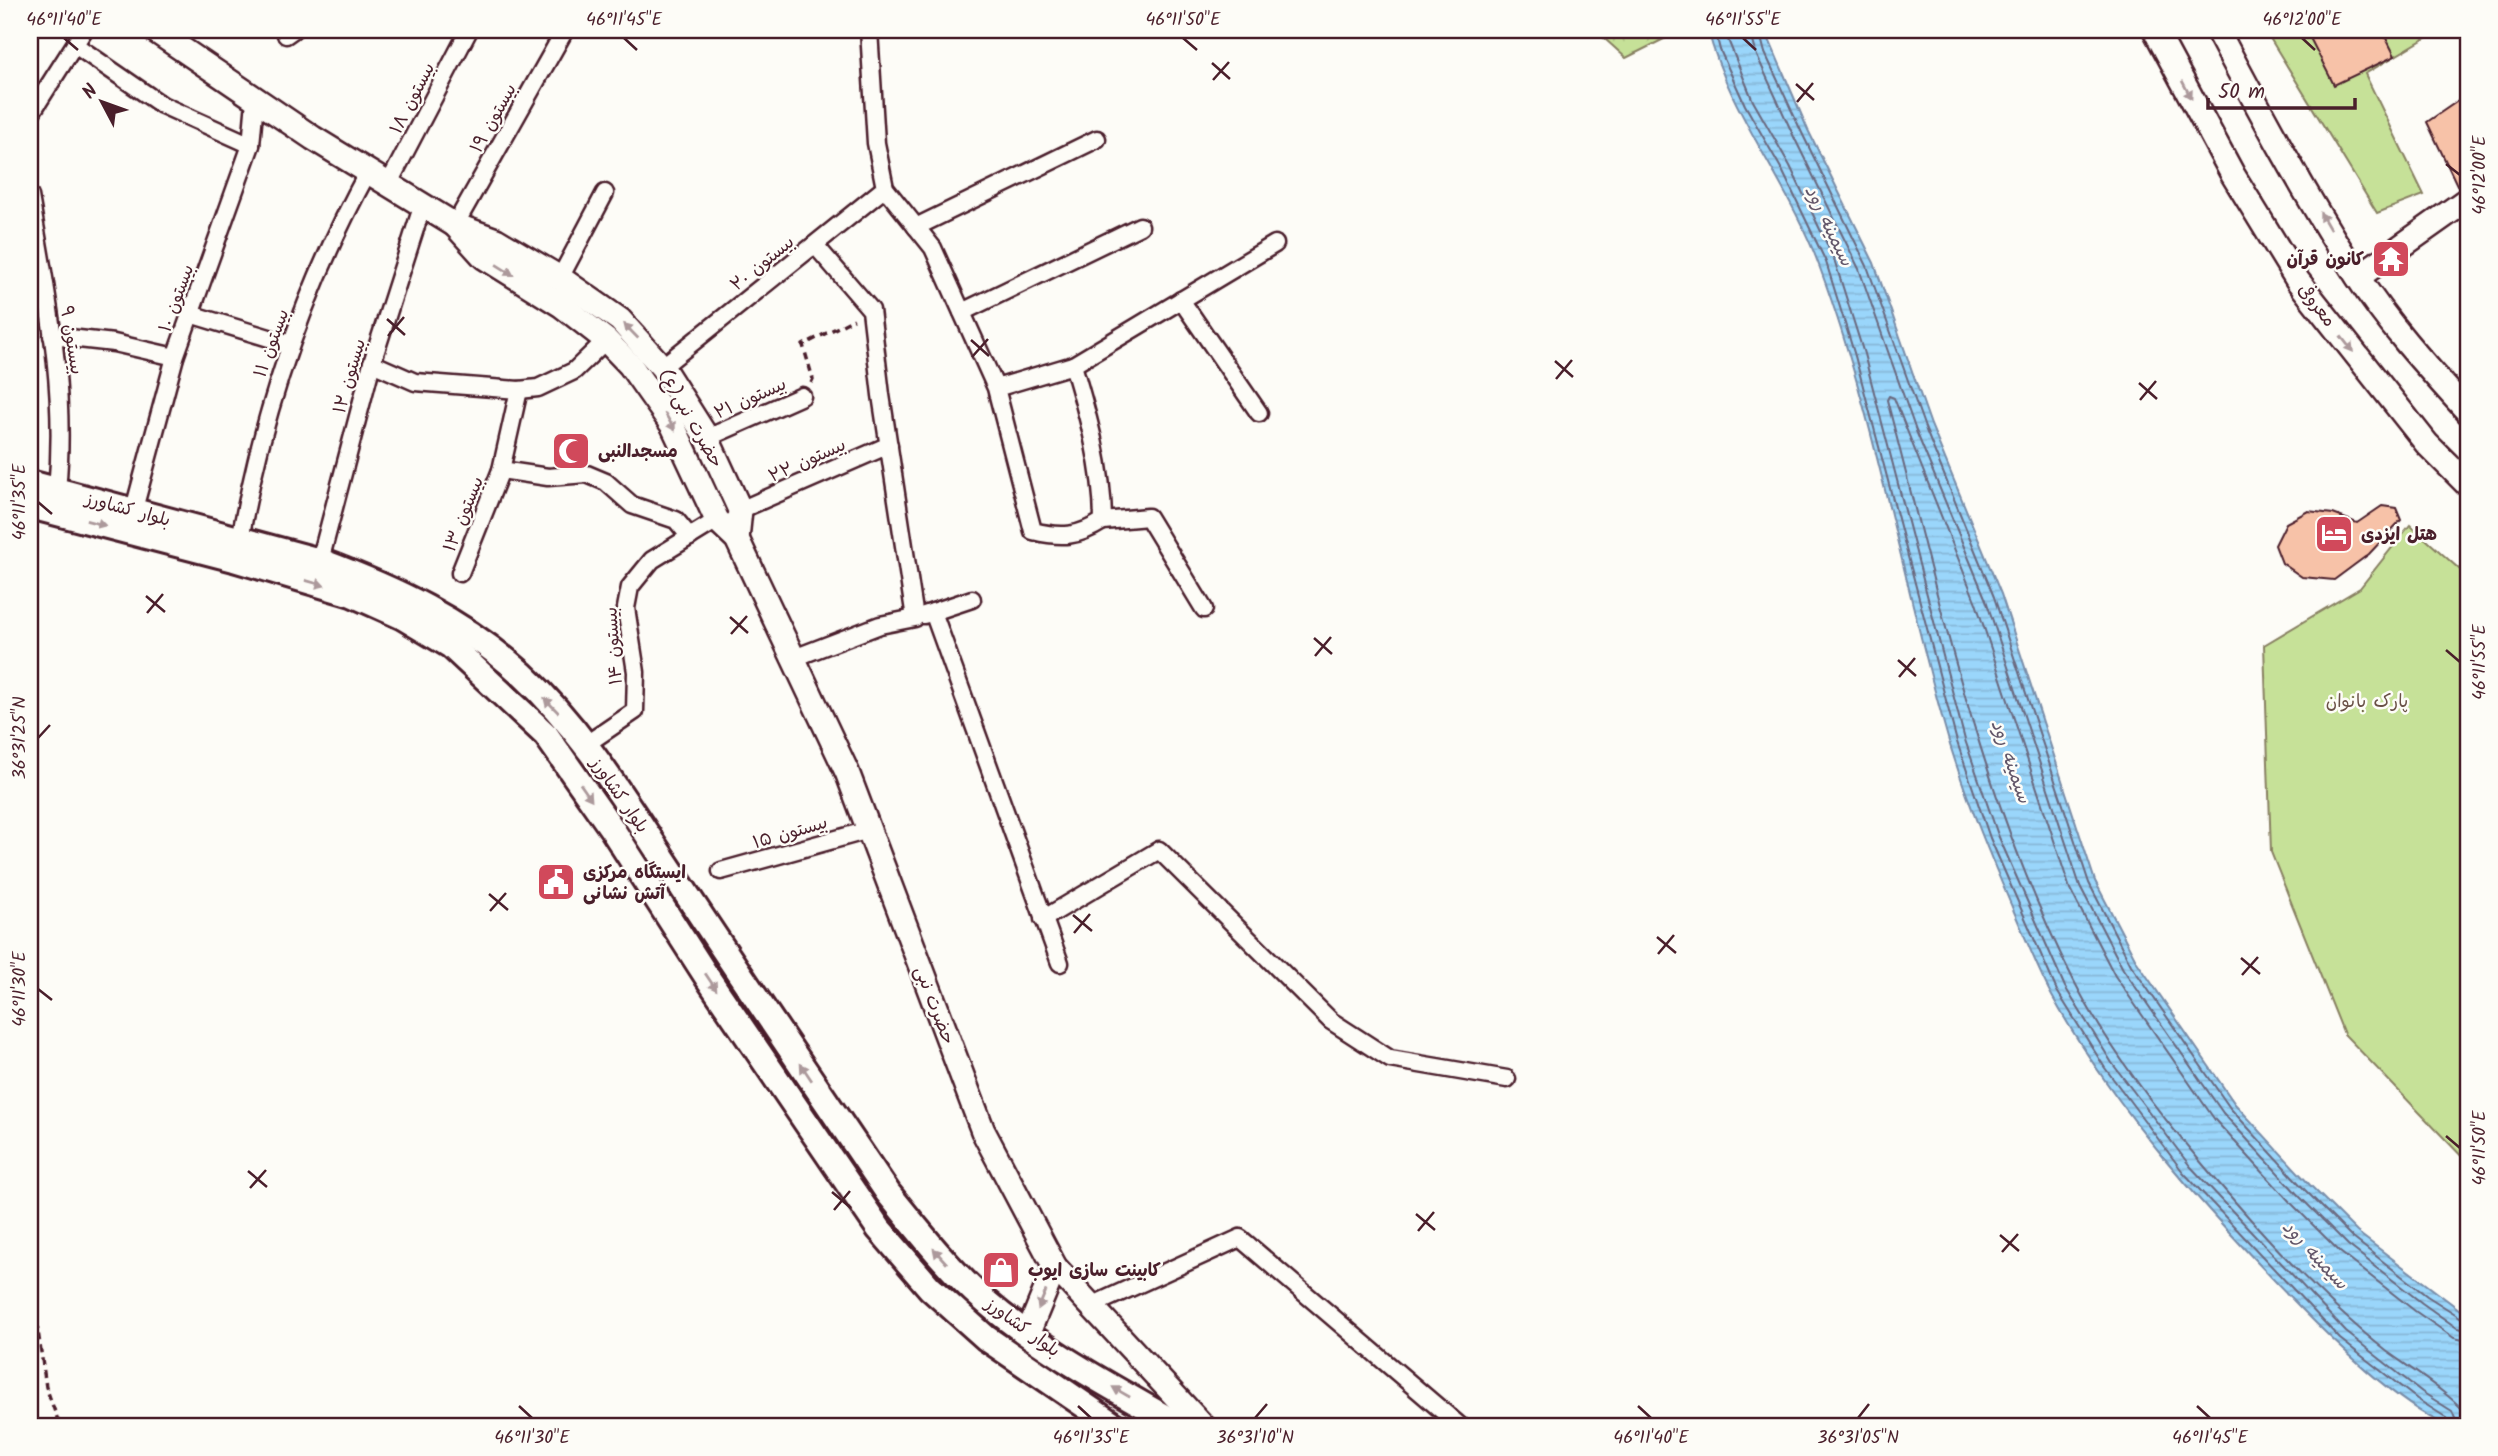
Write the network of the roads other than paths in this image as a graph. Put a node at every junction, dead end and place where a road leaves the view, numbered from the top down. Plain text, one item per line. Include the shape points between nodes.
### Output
1 (84, 30) edge
2 (154, 30) edge
3 (469, 30) edge
4 (565, 30) edge
5 (869, 30) edge
6 (2155, 30) edge
7 (2217, 30) edge
8 (75, 45) junction
9 (255, 101) junction
10 (30, 115) edge
11 (1097, 139) dead end
12 (251, 145) junction
13 (369, 170) junction
14 (389, 183) junction
15 (885, 188) junction
16 (605, 193) dead end
17 (30, 197) edge
18 (2468, 199) edge
19 (423, 204) junction
20 (455, 225) junction
21 (1140, 226) dead end
22 (916, 227) junction
23 (1275, 244) dead end
24 (815, 245) junction
25 (2358, 277) junction
26 (560, 278) junction
27 (1181, 300) junction
28 (962, 312) junction
29 (190, 314) junction
30 (52, 336) junction
31 (606, 340) junction
32 (289, 344) junction
33 (175, 357) junction
34 (372, 363) junction
35 (1073, 365) junction
36 (662, 367) junction
37 (996, 388) junction
38 (519, 390) junction
39 (802, 396) road end
40 (2468, 412) edge
41 (1259, 413) dead end
42 (707, 438) junction
43 (889, 445) junction
44 (501, 470) junction
45 (30, 483) edge
46 (2468, 485) edge
47 (57, 490) junction
48 (30, 506) edge
49 (134, 509) junction
50 (740, 510) junction
51 (717, 520) junction
52 (1103, 521) junction
53 (690, 537) junction
54 (737, 539) junction
55 (240, 540) junction
56 (320, 561) junction
57 (460, 573) dead end
58 (972, 599) dead end
59 (1204, 609) dead end
60 (933, 612) junction
61 (915, 618) junction
62 (794, 658) junction
63 (585, 745) junction
64 (635, 815) junction
65 (612, 829) junction
66 (869, 830) junction
67 (721, 871) dead end
68 (1043, 919) junction
69 (1060, 963) dead end
70 (1507, 1079) dead end
71 (1055, 1267) junction
72 (1091, 1306) junction
73 (1028, 1333) junction
74 (1115, 1426) edge
75 (1180, 1426) edge
76 (1203, 1426) edge
77 (1460, 1426) edge

1 - 8 street
2 - 9 street, حضرت نبی(ع)
3 - 14 street, بیستون ۱۸
4 - 20 street, بیستون ۱۹
5 - 15 street via 876,143
6 -> 46 street, معروفی via 2298,281 2427,444
25 -> 7 street
8 - 10 street
8 - 12 street via 162,105
9 - 12 street, بیستون ۱۰
9 - 13 street, حضرت نبی(ع)
11 - 22 street
12 - 29 street, بیستون ۱۰
13 - 14 street, حضرت نبی(ع)
13 - 32 street, بیستون ۱۱ via 344,215
14 - 19 street, حضرت نبی(ع)
15 - 22 street
15 - 24 street, بیستون ۲۰
16 - 26 street
17 - 30 street, بیستون ۹
18 - 25 street
19 - 20 street, حضرت نبی(ع)
19 - 34 street, بیستون ۱۲
20 - 26 street, حضرت نبی(ع) via 496,240
20 -> 31 street, حضرت نبی(ع) via 484,257 561,305
21 - 28 street
22 - 28 street via 933,248
23 - 27 street
24 - 36 street, بیستون ۲۰
24 - 43 street via 871,310
25 - 40 street via 2414,354
36 -> 26 street, حضرت نبی(ع) via 620,320
27 - 35 street
27 - 41 street
28 - 37 street
29 - 32 street
29 - 33 street, بیستون ۱۰
30 - 33 street via 114,343
30 - 47 street, بیستون ۹ via 60,381
31 - 38 street via 574,371 538,388
31 -> 51 street, حضرت نبی(ع) via 650,389 673,426
32 - 55 street, بیستون ۱۱ via 267,413
33 - 49 street, بیستون ۱۰
34 - 38 street via 415,382
34 - 56 street, بیستون ۱۲
35 - 37 street
35 - 52 street via 1091,436
36 - 42 street, حضرت نبی(ع)
37 - 52 street via 1033,531 1083,534
38 - 44 street
39 - 42 street, بیستون ۲۱
42 - 50 street, حضرت نبی(ع)
43 - 50 street, بیستون ۲۲
43 - 61 street
44 - 53 street, بیستون ۱۳ via 548,477 587,474 606,482 632,505 676,520
44 - 57 street, بیستون ۱۳
45 - 47 main road, بلوار کشاورز
47 - 49 main road, بلوار کشاورز
48 -> 65 main road, بلوار کشاورز via 287,574 352,594 401,616 451,646 506,694 545,735
49 - 55 main road, بلوار کشاورز
50 - 54 street
51 - 53 street, بیستون ۱۴
51 - 54 street, حضرت نبی(ع)
52 - 59 street via 1147,517
53 - 63 street, بیستون ۱۴ via 652,560 630,587 626,608 636,672 635,711
54 - 62 street, حضرت نبی
55 - 56 main road, بلوار کشاورز
63 -> 56 main road, بلوار کشاورز via 522,675 468,632 409,596
58 - 60 street
60 - 61 street
60 - 68 street
61 - 62 street via 880,625
62 - 66 street, حضرت نبی
63 - 64 main road, بلوار کشاورز
64 - 65 main road
73 -> 64 main road, بلوار کشاورز via 949,1265 888,1193
65 -> 74 main road, بلوار کشاورز via 879,1229 930,1288 986,1338
66 - 67 street, بیستون ۱۵
66 - 71 street, حضرت نبی via 983,1131
68 - 69 street
68 - 70 street via 1159,850 1331,1021 1390,1059
71 - 72 street, حضرت نبی
71 -> 73 street
72 - 76 street, حضرت نبی
72 - 77 street via 1240,1238
75 -> 73 main road, بلوار کشاورز

